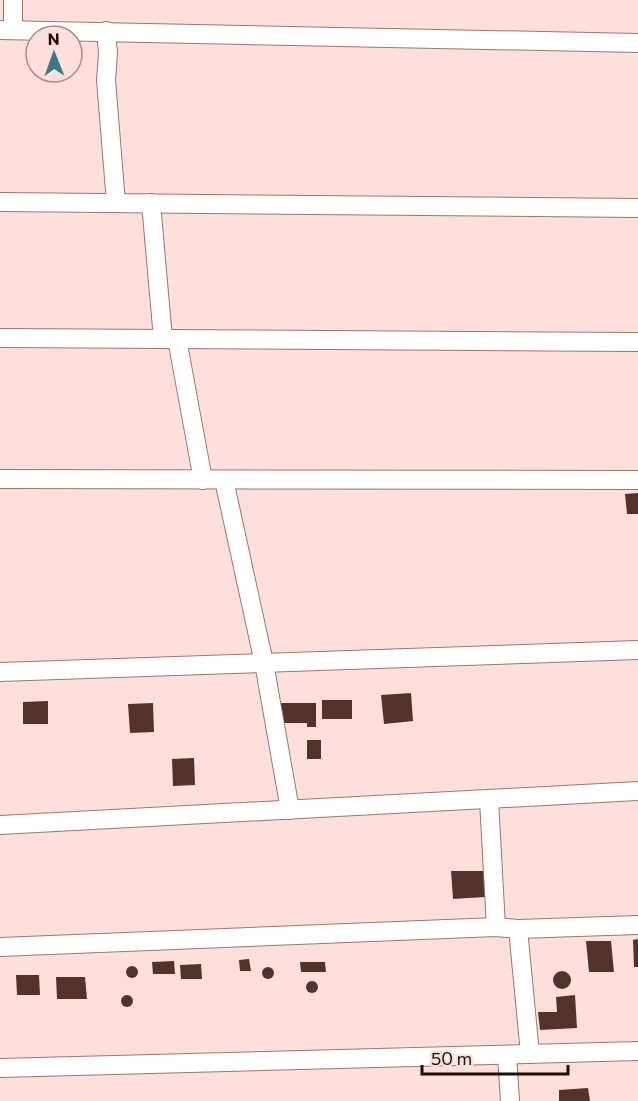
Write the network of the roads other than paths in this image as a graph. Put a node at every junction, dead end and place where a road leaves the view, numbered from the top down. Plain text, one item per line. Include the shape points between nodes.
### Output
1 (13, 0) edge
2 (6, 30) edge
3 (106, 31) junction
4 (638, 43) edge
5 (0, 202) edge
6 (116, 203) junction
7 (151, 203) junction
8 (638, 208) edge
9 (0, 338) edge
10 (170, 339) junction
11 (638, 342) edge
12 (0, 478) edge
13 (203, 480) junction
14 (224, 480) junction
15 (638, 480) edge
16 (638, 650) edge
17 (264, 663) junction
18 (0, 672) edge
19 (638, 792) edge
20 (489, 800) junction
21 (290, 810) junction
22 (0, 825) edge
23 (638, 926) edge
24 (496, 927) junction
25 (518, 929) junction
26 (0, 947) edge
27 (638, 1051) edge
28 (530, 1054) junction
29 (507, 1055) junction
30 (0, 1068) edge
31 (510, 1101) edge

1 - 2 street
2 - 3 street
3 - 4 street
3 - 6 street
5 - 6 street
6 - 7 street
7 - 8 street
7 - 10 street
9 - 10 street
10 - 11 street
10 - 13 street
12 - 13 street
13 - 14 street
14 - 15 street
14 - 17 street
16 - 17 street
17 - 18 street
17 - 21 street
19 - 20 street
20 - 21 street
20 - 24 street
21 - 22 street
23 - 25 street
24 - 25 street
24 - 26 street
25 - 28 street
27 - 28 street
28 - 29 street
29 - 30 street
29 - 31 street

